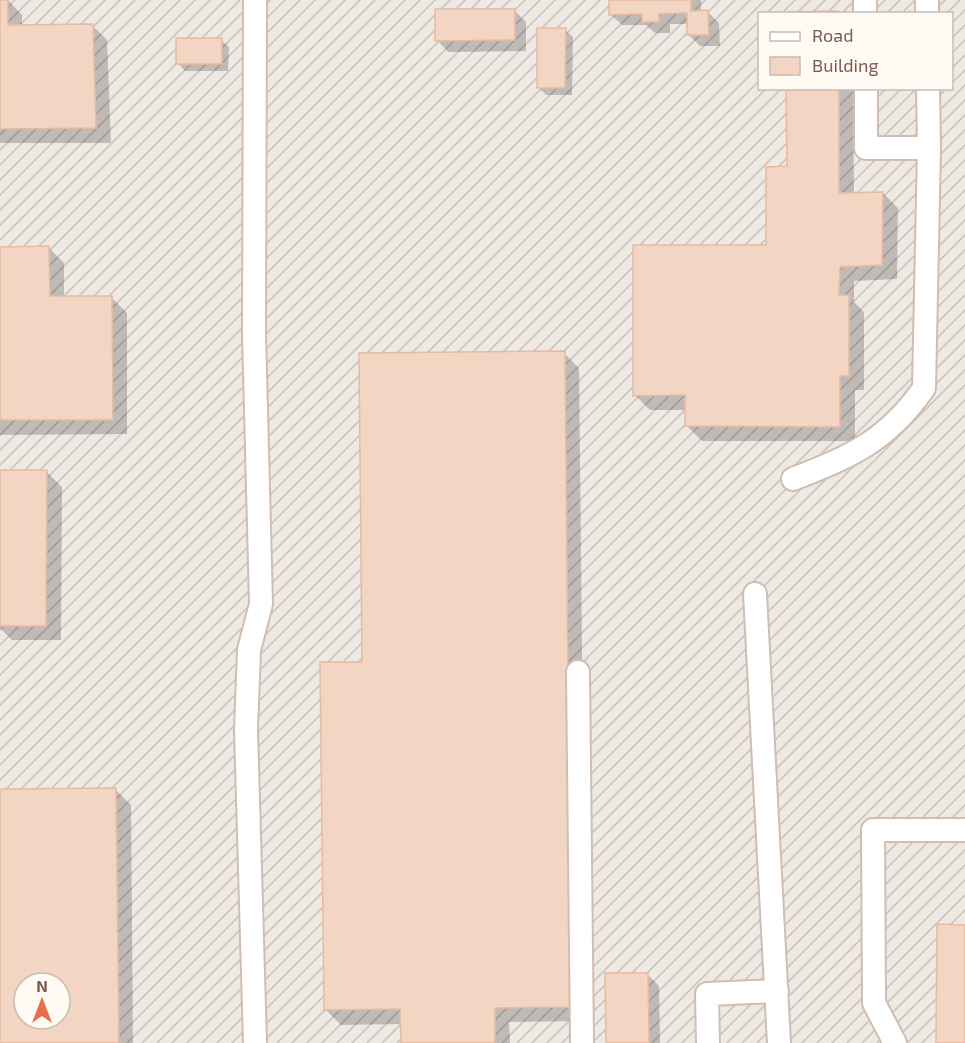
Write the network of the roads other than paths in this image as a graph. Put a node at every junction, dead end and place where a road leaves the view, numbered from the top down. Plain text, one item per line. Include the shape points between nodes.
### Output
1 (255, 0) edge
2 (866, 90) edge
3 (928, 90) edge
4 (928, 148) junction
5 (794, 479) dead end
6 (755, 594) dead end
7 (578, 672) dead end
8 (965, 830) edge
9 (777, 991) junction
10 (255, 1043) edge
11 (582, 1043) edge
12 (708, 1043) edge
13 (779, 1043) edge
14 (895, 1043) edge

1 - 10 lane via 254,333 261,604 249,650 246,730
2 - 4 lane via 867,148
3 - 4 lane
4 - 5 lane via 924,388 904,417 872,443
6 - 9 lane
7 - 11 lane
8 - 14 lane via 873,830 874,1003
9 - 12 lane via 707,994
9 - 13 lane

